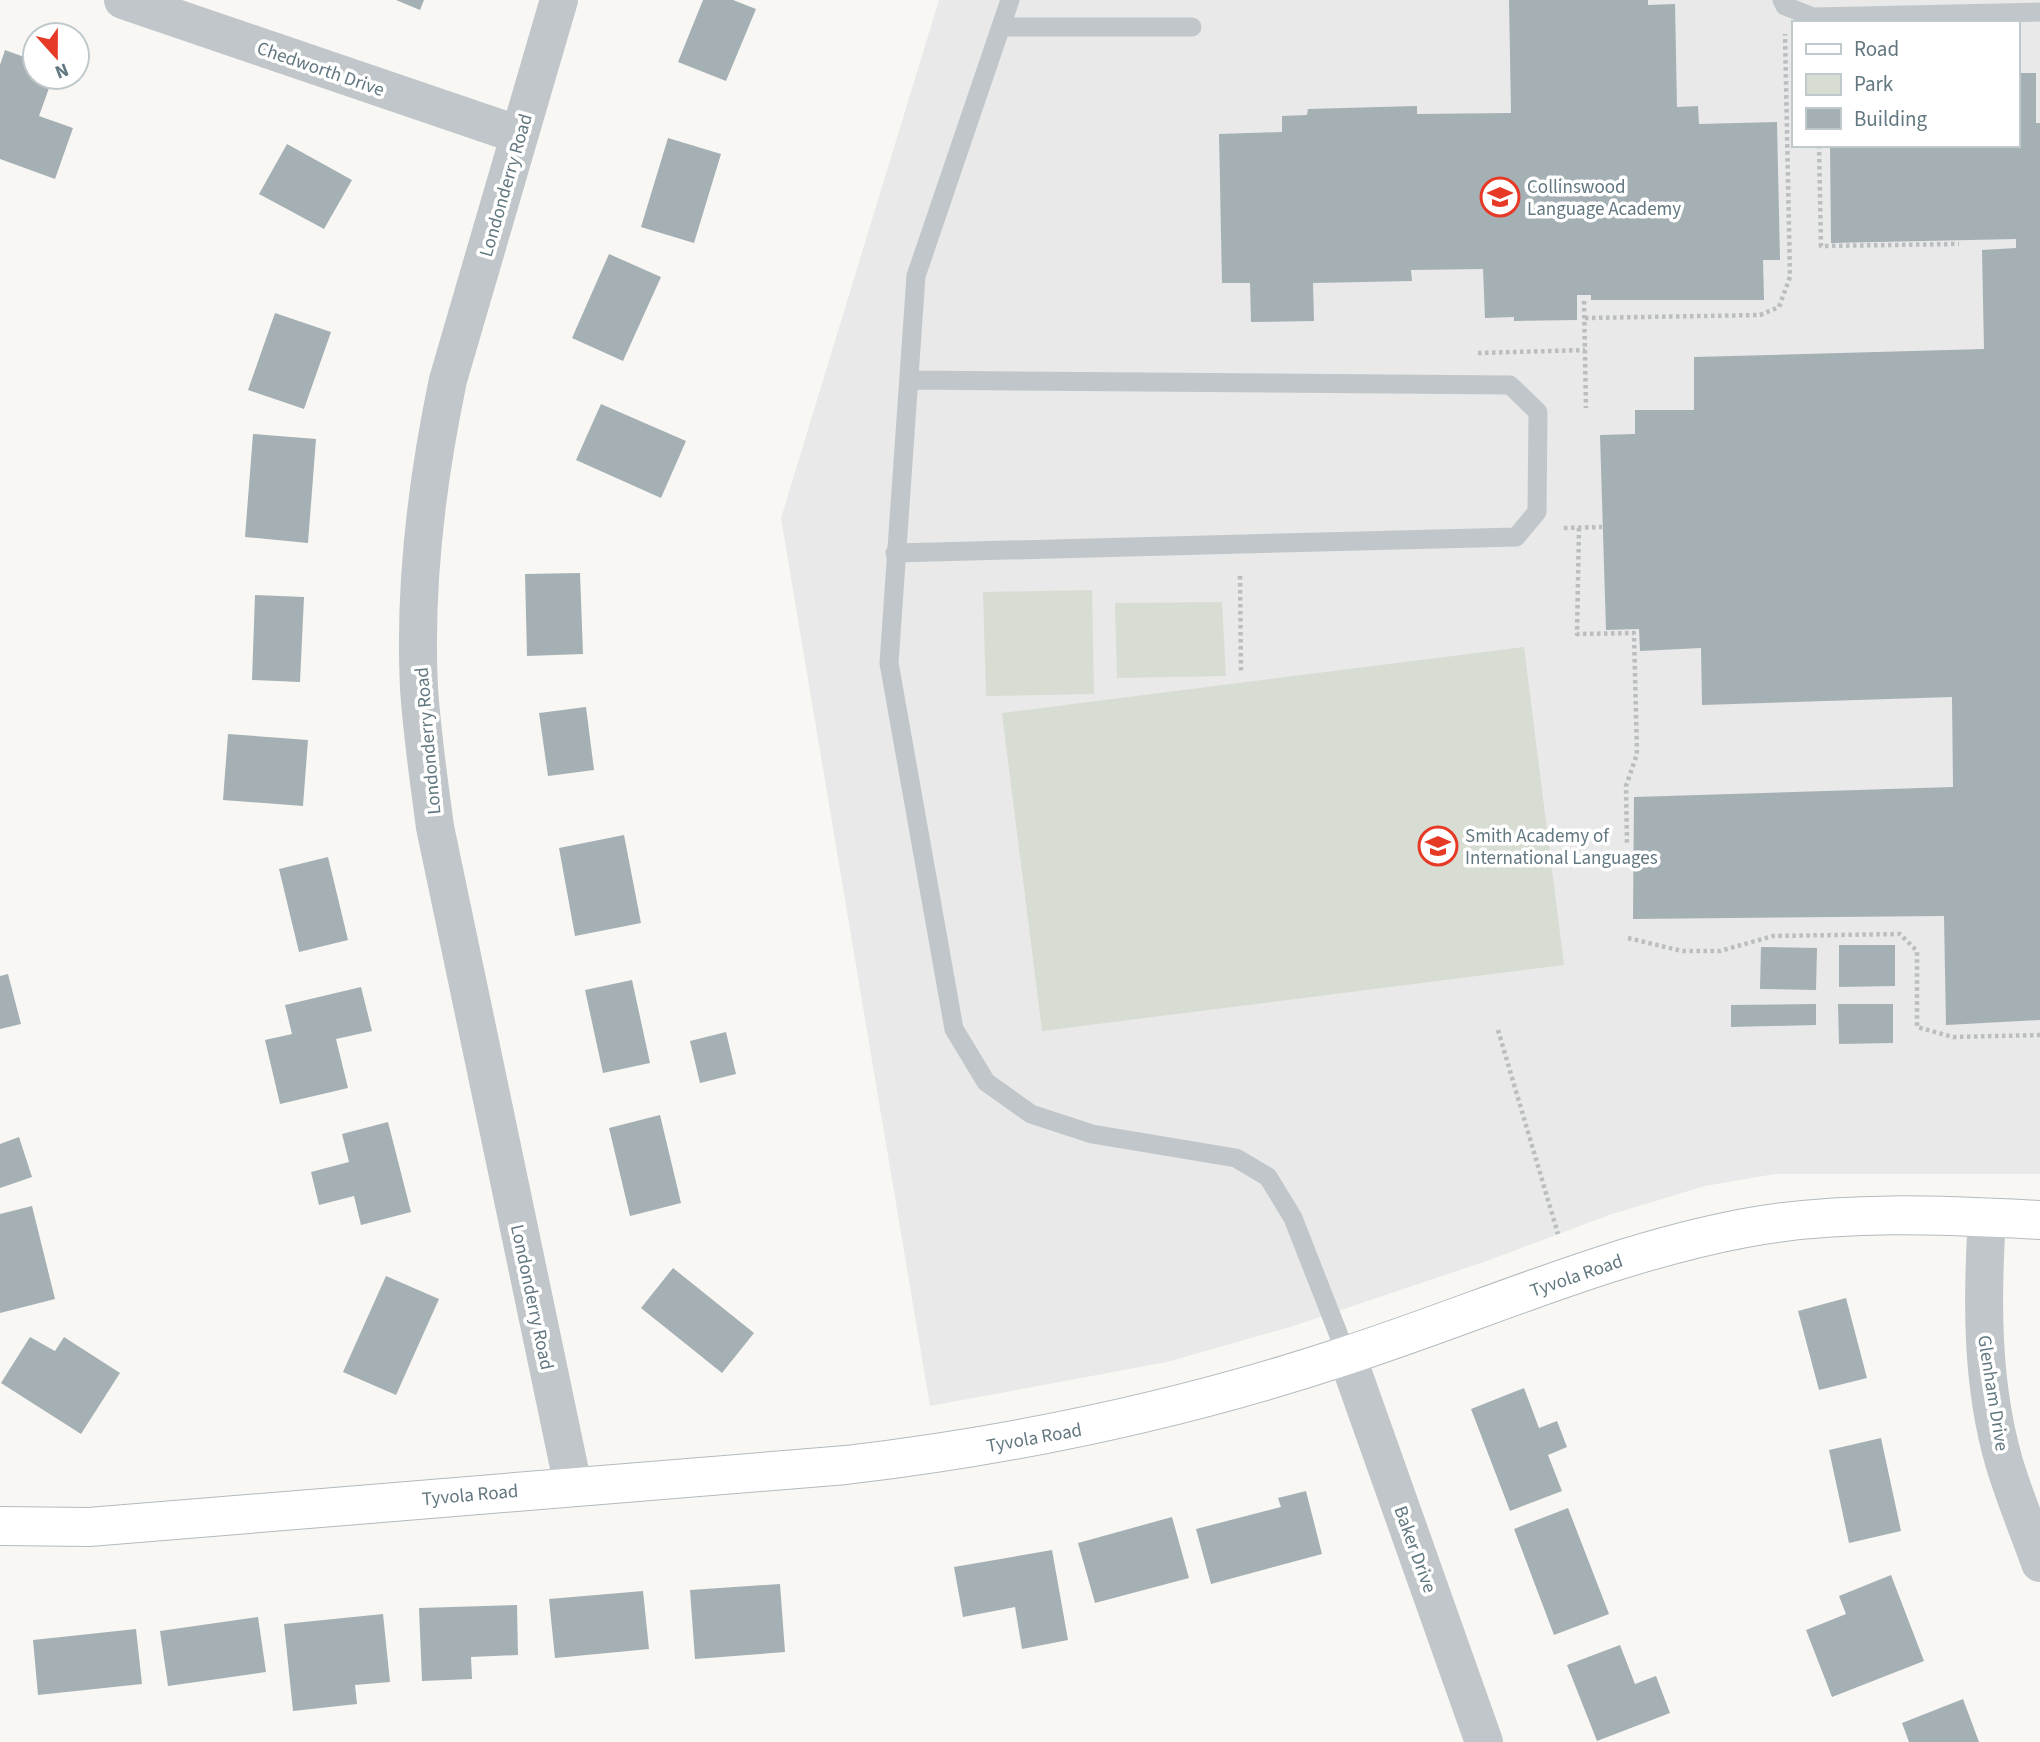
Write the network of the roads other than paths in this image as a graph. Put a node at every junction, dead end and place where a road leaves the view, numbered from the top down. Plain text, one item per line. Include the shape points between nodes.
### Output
1 (123, 0) edge
2 (559, 0) edge
3 (1010, 0) edge
4 (1782, 0) edge
5 (2040, 12) edge
6 (1002, 27) junction
7 (1192, 27) dead end
8 (519, 135) junction
9 (910, 380) junction
10 (895, 553) junction
11 (1987, 1217) junction
12 (2040, 1220) edge
13 (1347, 1356) junction
14 (573, 1486) junction
15 (0, 1525) edge
16 (2040, 1563) edge
17 (1484, 1742) edge

1 - 8 street, Chedworth Drive
2 - 8 street, Londonderry Road
3 - 6 lane
4 - 5 lane via 1813,17
6 - 7 lane
6 - 9 lane via 916,276
8 - 14 street, Londonderry Road via 437,431 423,535 419,687 435,827
9 - 10 lane
9 - 10 lane via 1510,386 1538,412 1537,512 1516,537
10 - 13 lane via 889,663 954,1029 986,1082 1031,1114 1092,1134 1236,1158 1268,1177 1293,1218
11 - 12 main road, Tyvola Road
11 - 13 main road, Tyvola Road via 1892,1214 1744,1228 1648,1250
11 - 16 street, Glenham Drive via 1982,1286 1990,1385 2004,1460
13 - 14 main road, Tyvola Road via 1221,1395 1073,1431 846,1465
13 - 17 street, Baker Drive
14 - 15 main road, Tyvola Road via 89,1527

